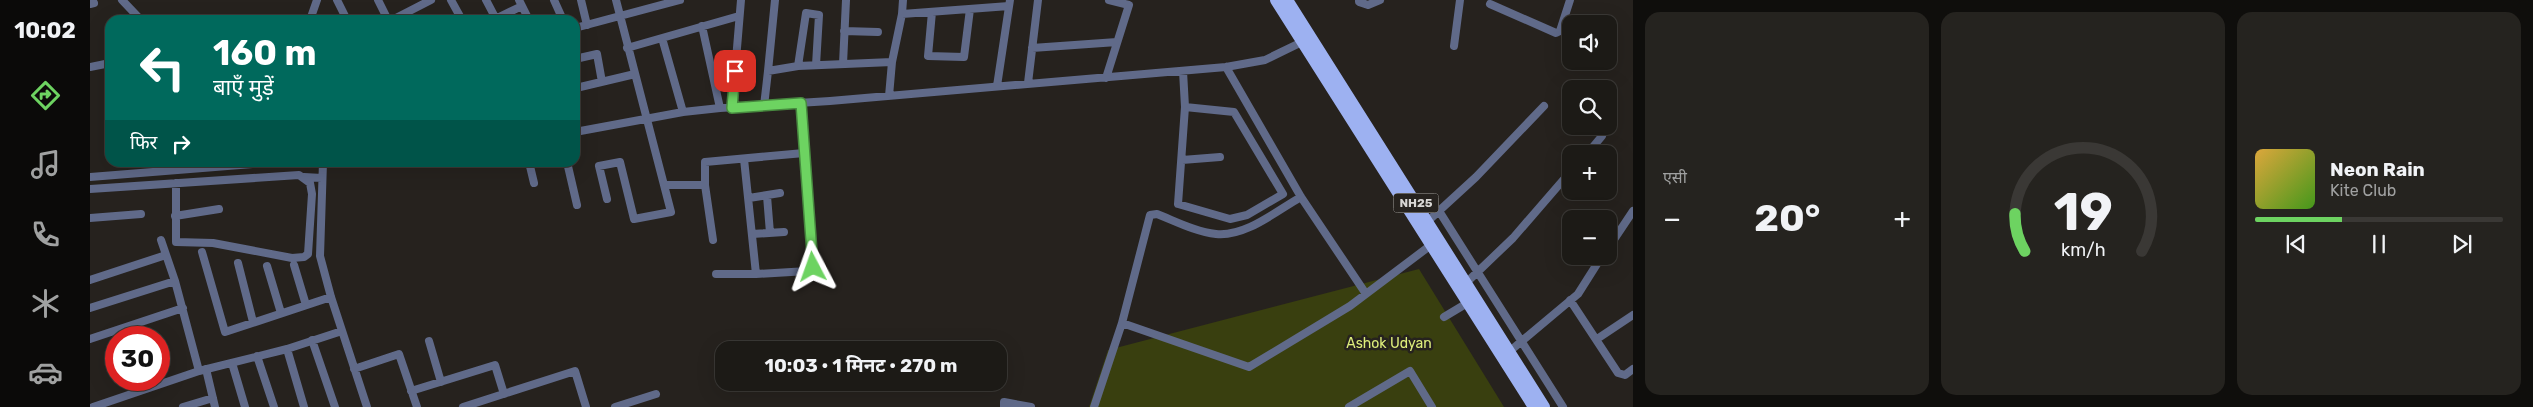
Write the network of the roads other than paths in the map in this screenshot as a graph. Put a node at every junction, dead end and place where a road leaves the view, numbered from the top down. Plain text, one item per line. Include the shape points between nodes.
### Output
1 (92, 0) edge
2 (122, 0) edge
3 (317, 0) edge
4 (337, 0) edge
5 (378, 0) edge
6 (431, 0) edge
7 (451, 0) edge
8 (486, 0) edge
9 (581, 0) edge
10 (616, 0) edge
11 (741, 0) edge
12 (775, 0) edge
13 (846, 0) edge
14 (903, 0) edge
15 (1038, 0) edge
16 (1110, 0) edge
17 (1276, 0) edge
18 (1287, 0) edge
19 (1350, 0) edge
20 (1380, 0) edge
21 (1460, 0) edge
22 (1570, 0) edge
23 (556, 1) edge
24 (675, 1) edge
25 (1359, 1) edge
26 (520, 3) edge
27 (1009, 3) edge
28 (90, 4) edge
29 (651, 4) edge
30 (1490, 4) dead end
31 (970, 9) junction
32 (932, 12) junction
33 (902, 14) junction
34 (136, 15) edge
35 (312, 15) edge
36 (344, 15) edge
37 (387, 15) edge
38 (400, 15) edge
39 (458, 15) edge
40 (492, 15) edge
41 (500, 15) edge
42 (526, 15) edge
43 (561, 15) edge
44 (740, 16) junction
45 (620, 18) junction
46 (587, 25) junction
47 (702, 26) junction
48 (580, 27) edge
49 (844, 31) junction
50 (878, 32) dead end
51 (662, 38) junction
52 (1307, 39) junction
53 (1117, 42) junction
54 (1454, 46) dead end
55 (627, 48) junction
56 (1032, 48) junction
57 (580, 58) edge
58 (892, 62) junction
59 (105, 64) edge
60 (842, 64) junction
61 (816, 65) junction
62 (798, 66) junction
63 (90, 67) edge
64 (1226, 67) junction
65 (768, 71) junction
66 (1183, 71) junction
67 (635, 74) junction
68 (1106, 78) junction
69 (602, 82) junction
70 (1028, 83) junction
71 (997, 86) junction
72 (580, 87) edge
73 (889, 96) junction
74 (801, 103) junction
75 (764, 106) junction
76 (1544, 106) dead end
77 (1184, 107) junction
78 (720, 108) junction
79 (732, 108) junction
80 (682, 112) junction
81 (649, 119) junction
82 (580, 131) edge
83 (1602, 136) dead end
84 (1594, 145) edge
85 (804, 153) junction
86 (1220, 158) dead end
87 (744, 159) junction
88 (1182, 160) junction
89 (212, 167) edge
90 (322, 167) edge
91 (530, 167) edge
92 (568, 167) edge
93 (90, 176) edge
94 (304, 177) junction
95 (322, 178) junction
96 (1562, 181) edge
97 (176, 183) junction
98 (534, 183) dead end
99 (706, 185) junction
100 (666, 186) junction
101 (90, 189) edge
102 (780, 193) dead end
103 (767, 196) junction
104 (1301, 197) junction
105 (749, 198) junction
106 (607, 199) dead end
107 (577, 205) dead end
108 (219, 209) dead end
109 (1439, 211) junction
110 (1633, 211) edge
111 (141, 214) dead end
112 (175, 216) junction
113 (90, 218) edge
114 (1628, 218) junction
115 (1428, 221) junction
116 (1633, 225) edge
117 (784, 232) dead end
118 (770, 233) junction
119 (752, 234) junction
120 (1617, 235) edge
121 (161, 240) dead end
122 (713, 240) dead end
123 (1431, 245) junction
124 (202, 252) dead end
125 (166, 255) junction
126 (238, 263) dead end
127 (294, 265) dead end
128 (1596, 265) edge
129 (267, 266) dead end
130 (1478, 272) junction
131 (716, 274) dead end
132 (756, 274) junction
133 (90, 280) edge
134 (175, 281) junction
135 (1467, 282) junction
136 (1366, 294) junction
137 (330, 297) junction
138 (1570, 300) junction
139 (1469, 302) junction
140 (306, 305) junction
141 (90, 308) edge
142 (183, 308) junction
143 (281, 313) junction
144 (1633, 315) edge
145 (1444, 317) dead end
146 (253, 322) junction
147 (1122, 323) junction
148 (342, 331) junction
149 (90, 339) edge
150 (1597, 339) junction
151 (312, 340) junction
152 (1521, 340) junction
153 (429, 341) dead end
154 (287, 349) junction
155 (1510, 351) junction
156 (257, 356) junction
157 (232, 363) junction
158 (354, 369) junction
159 (202, 370) junction
160 (1633, 370) edge
161 (441, 382) junction
162 (411, 391) junction
163 (504, 394) junction
164 (656, 394) dead end
165 (213, 398) junction
166 (108, 404) edge
167 (634, 404) edge
168 (93, 407) edge
169 (183, 407) edge
170 (215, 407) edge
171 (245, 407) edge
172 (274, 407) edge
173 (304, 407) edge
174 (335, 407) edge
175 (367, 407) edge
176 (417, 407) edge
177 (463, 407) edge
178 (586, 407) edge
179 (615, 407) edge
180 (1004, 407) edge
181 (1031, 407) edge
182 (1094, 407) edge
183 (1349, 407) edge
184 (1432, 407) edge
185 (1534, 407) edge
186 (1544, 407) edge
187 (1563, 407) edge

1 - 28 street via 94,3
2 - 34 street
3 - 35 street
4 - 36 street
5 - 37 street
6 - 38 street
7 - 39 street
8 - 40 street
9 - 46 street
10 - 45 street
11 - 44 street
12 - 65 street
13 - 49 street
14 - 33 street
15 - 56 street
16 - 53 street via 1129,5
17 - 52 main road, NH25
18 - 52 main road, NH25
19 - 25 street
20 - 25 street via 1368,5
21 - 54 street
22 - 30 street via 1560,31 1556,33
23 - 43 street
24 - 29 street
26 - 41 street
26 - 42 street
27 - 31 street
27 - 71 street
29 - 45 street
31 - 32 street
31 - 32 street via 964,57 928,56
32 - 33 street
33 - 58 street
44 - 47 street
44 - 79 street
45 - 46 street
45 - 55 street
46 - 48 street
47 - 51 street
47 - 78 street
49 - 50 street
49 - 60 street
51 - 55 street
51 - 80 street
52 - 64 street via 1265,60
52 - 115 main road, NH25
52 - 123 main road, NH25
53 - 56 street
53 - 68 street
55 - 67 street
56 - 70 street
57 - 69 street via 597,54
58 - 60 street
58 - 73 street
59 - 63 street
60 - 61 street
61 - 62 street
61 - 62 street via 819,15 806,13
62 - 65 street
64 - 66 street
64 - 104 street
65 - 75 street
66 - 68 street
66 - 77 street
67 - 69 street
67 - 81 street
68 - 70 street
69 - 72 street
70 - 71 street
71 - 73 street
73 - 74 street
74 - 75 street
74 - 85 street
75 - 79 street
76 - 109 street via 1476,178
77 - 88 street
77 - 88 street via 1234,112 1283,194 1248,215 1230,219 1178,204
78 - 79 street
78 - 80 street
80 - 81 street
81 - 82 street
81 - 100 street
83 - 84 street
85 - 87 street
85 - 132 street via 813,267 808,271
86 - 88 street
87 - 99 street via 705,162
87 - 105 street
89 - 93 street
90 - 95 street
91 - 98 street
92 - 107 street
94 - 95 street
94 - 97 street
94 - 112 street via 310,183 312,194 310,246 304,257 292,258 206,242 180,243 174,239
95 - 137 street via 320,256
96 - 130 street via 1513,238
97 - 101 street
97 - 112 street
99 - 100 street
99 - 122 street
100 - 106 street via 671,212 634,219 620,162 599,166
102 - 103 street
103 - 105 street
103 - 118 street
104 - 136 street
104 - 147 street via 1244,230 1229,234 1205,232 1156,214 1150,215
105 - 119 street
108 - 112 street
109 - 115 street
109 - 130 street
110 - 114 street
111 - 113 street
114 - 116 street
114 - 120 street
115 - 135 main road, NH25
117 - 118 street
118 - 119 street
119 - 132 street
121 - 125 street
123 - 136 street
123 - 139 main road, NH25
124 - 146 street via 225,332
125 - 133 street
125 - 134 street
126 - 146 street
127 - 140 street
128 - 138 street via 1578,294
129 - 143 street
130 - 135 street
130 - 152 street
131 - 132 street
134 - 141 street
134 - 142 street
135 - 155 main road, NH25
136 - 147 street via 1250,367
137 - 140 street
137 - 148 street
138 - 150 street
138 - 152 street
139 - 145 street
139 - 185 main road, NH25
140 - 143 street
142 - 149 street
142 - 159 street
143 - 146 street
144 - 150 street
147 - 182 street
148 - 151 street
148 - 158 street
150 - 160 street via 1618,373 1625,375
151 - 154 street
151 - 174 street
152 - 155 street
152 - 187 street
153 - 161 street
154 - 156 street
154 - 173 street
155 - 186 main road, NH25
156 - 157 street
156 - 172 street
157 - 159 street
157 - 171 street
158 - 162 street via 399,354
158 - 175 street
159 - 165 street
159 - 166 street
161 - 162 street
161 - 163 street via 495,365
162 - 176 street
163 - 177 street
163 - 178 street via 575,371
164 - 167 street
165 - 169 street
165 - 170 street
166 - 168 street
167 - 179 street
180 - 181 street via 1004,402
183 - 184 street via 1410,371

